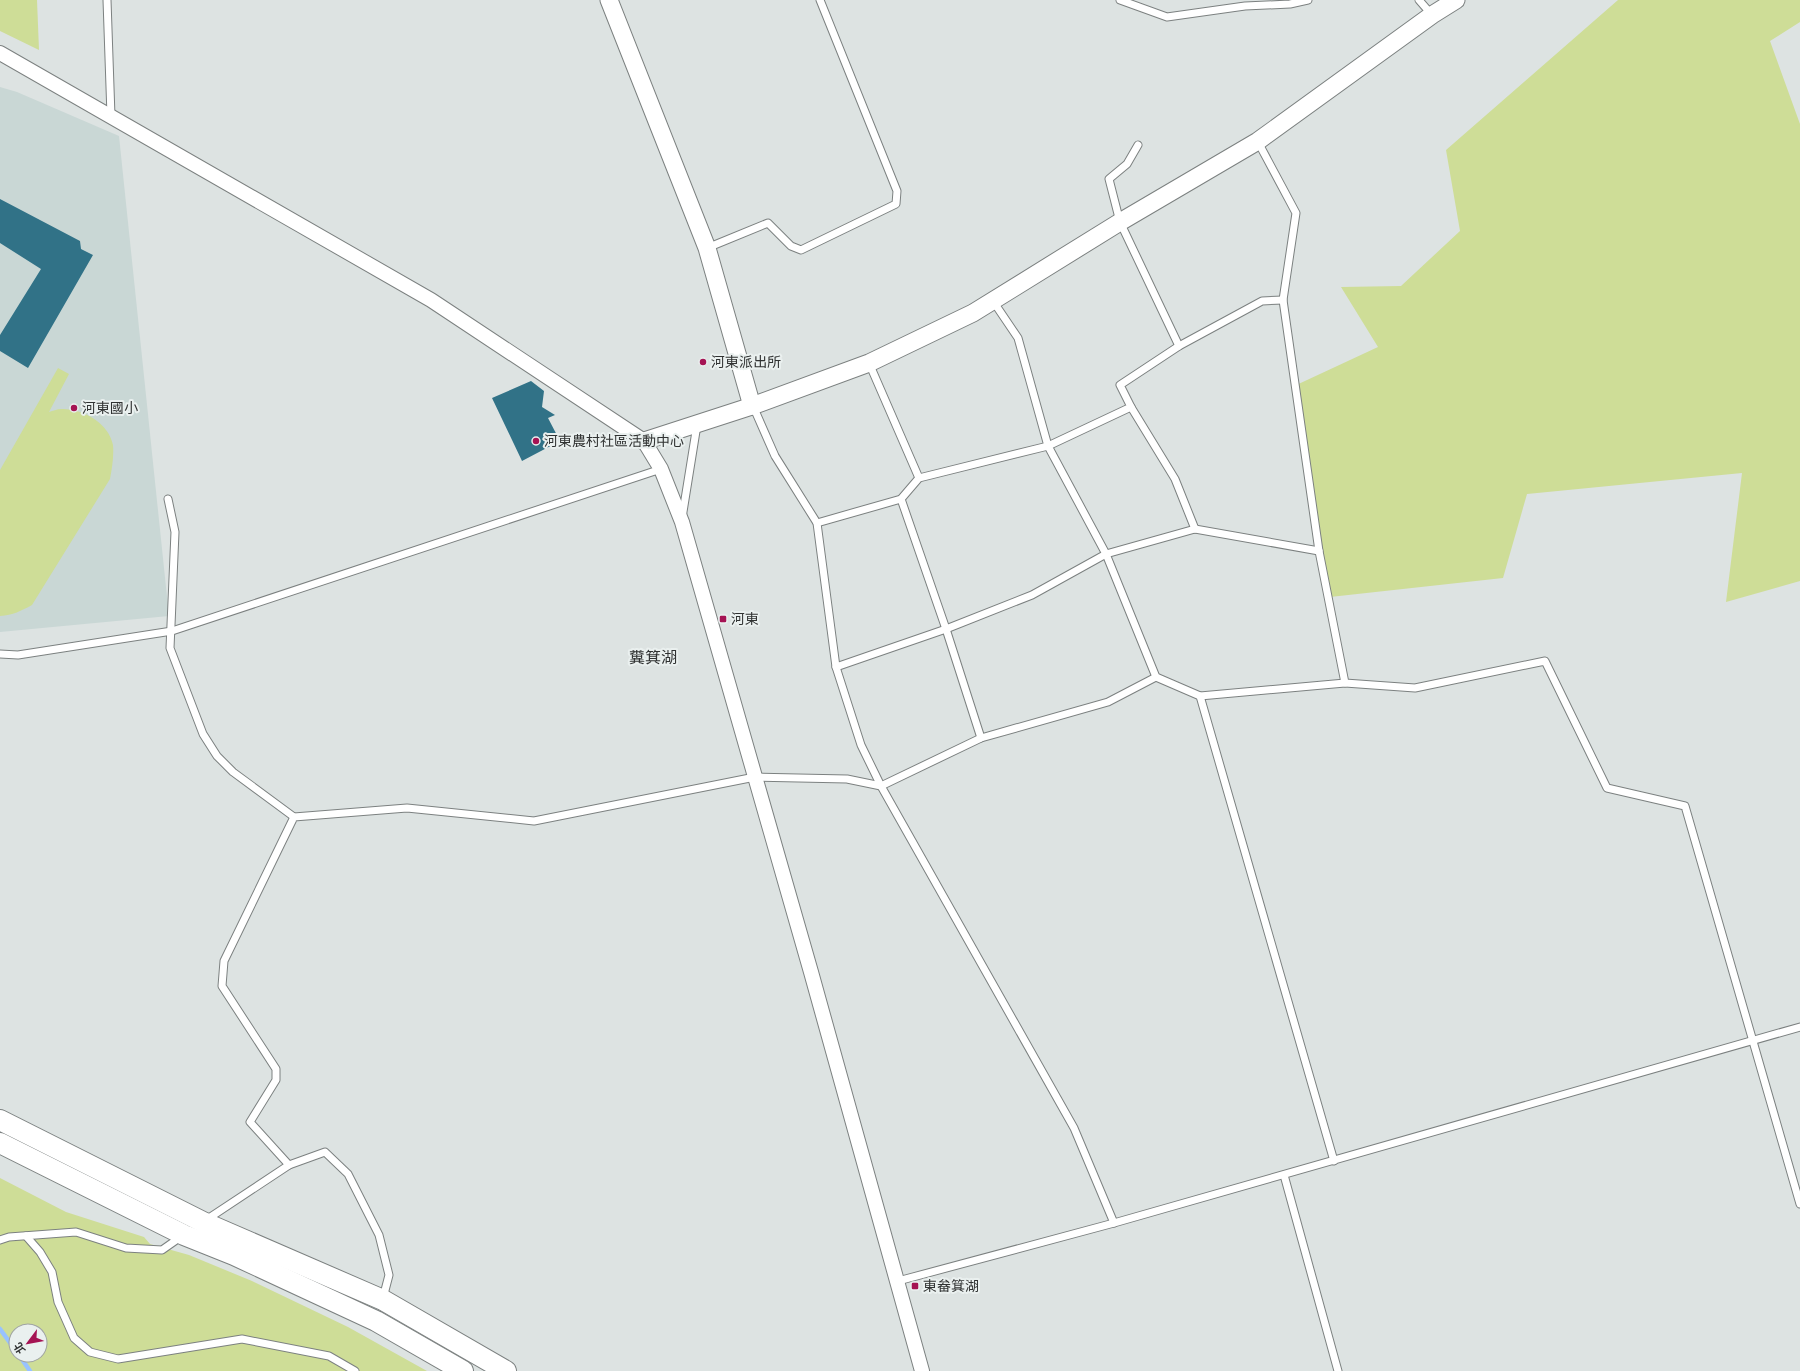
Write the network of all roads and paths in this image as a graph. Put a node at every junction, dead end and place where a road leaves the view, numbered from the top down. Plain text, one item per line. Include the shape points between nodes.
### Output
1 (107, 0) edge
2 (609, 0) edge
3 (820, 0) edge
4 (1120, 0) edge
5 (1308, 0) edge
6 (1419, 0) edge
7 (1456, 0) edge
8 (1432, 15) junction
9 (0, 53) edge
10 (111, 116) junction
11 (1258, 141) junction
12 (1138, 145) dead end
13 (1120, 222) junction
14 (707, 248) junction
15 (1283, 300) junction
16 (992, 301) junction
17 (1179, 346) junction
18 (869, 363) junction
19 (752, 406) junction
20 (1131, 407) junction
21 (697, 424) junction
22 (644, 441) junction
23 (1048, 446) junction
24 (661, 469) junction
25 (919, 478) junction
26 (168, 499) dead end
27 (901, 499) junction
28 (682, 522) junction
29 (817, 523) junction
30 (1195, 529) junction
31 (1318, 551) junction
32 (1106, 554) junction
33 (946, 629) junction
34 (172, 631) junction
35 (0, 654) edge
36 (836, 667) junction
37 (1156, 677) junction
38 (1345, 683) junction
39 (1200, 696) junction
40 (981, 738) junction
41 (755, 777) junction
42 (882, 786) junction
43 (294, 817) junction
44 (1800, 1027) edge
45 (1754, 1039) junction
46 (0, 1120) edge
47 (0, 1144) edge
48 (1334, 1161) junction
49 (289, 1165) junction
50 (1284, 1175) junction
51 (1800, 1204) edge
52 (1114, 1223) junction
53 (193, 1228) junction
54 (26, 1236) junction
55 (0, 1240) edge
56 (898, 1281) junction
57 (383, 1300) junction
58 (355, 1371) edge
59 (462, 1371) edge
60 (506, 1371) edge
61 (922, 1371) edge
62 (1338, 1371) edge

1 - 10 lane
2 - 14 street
3 - 14 lane via 897,191 896,204 801,250 791,246 768,223
4 - 5 lane via 1167,17
6 - 8 lane
7 - 8 street
8 - 11 street
9 - 10 street
10 - 22 street via 431,300
11 - 13 street
11 - 15 lane via 1296,213
12 - 13 lane via 1127,164 1109,179
13 - 16 street
13 - 17 lane
14 - 19 street
15 - 17 lane via 1262,301
15 - 31 lane
16 - 18 street via 973,313
16 - 23 lane via 1018,338
17 - 20 lane via 1120,385
18 - 19 street
18 - 25 lane
19 - 21 street
19 - 29 lane via 775,456
20 - 23 lane
20 - 30 lane via 1174,479
21 - 22 street
21 - 28 lane
22 - 24 street
23 - 25 lane
23 - 32 lane
24 - 28 street
24 - 34 lane
25 - 27 lane
26 - 34 lane via 175,532
27 - 29 lane
27 - 33 lane
28 - 41 street
29 - 36 lane
30 - 31 lane
30 - 32 lane
31 - 38 lane
32 - 33 lane via 1032,595
32 - 37 lane
33 - 36 lane
33 - 40 lane
34 - 35 lane via 18,655
34 - 43 lane via 170,648 208,743 233,772
36 - 42 lane via 861,744
37 - 39 lane
37 - 40 lane via 1108,702
38 - 39 lane
38 - 45 lane via 1415,688 1545,661 1607,788 1684,806
39 - 48 lane
40 - 42 lane
41 - 42 lane via 847,779
41 - 43 lane via 534,821 407,808
41 - 56 street
42 - 52 lane via 1074,1128
43 - 49 lane via 224,961 222,986 276,1069 276,1080 250,1122
44 - 45 lane
45 - 48 lane
45 - 51 lane
46 - 53 main road
47 - 53 main road
48 - 50 lane
49 - 53 lane
49 - 57 lane via 325,1152 348,1174 379,1235 389,1275
50 - 52 lane
50 - 62 lane
52 - 56 lane
53 - 54 lane via 162,1250 126,1248 76,1232
53 - 57 main road
53 - 59 main road via 234,1255 376,1321
54 - 55 lane
54 - 58 lane via 52,1272 58,1302 74,1338 90,1352 118,1359 242,1339 328,1356
56 - 61 street
57 - 60 main road

